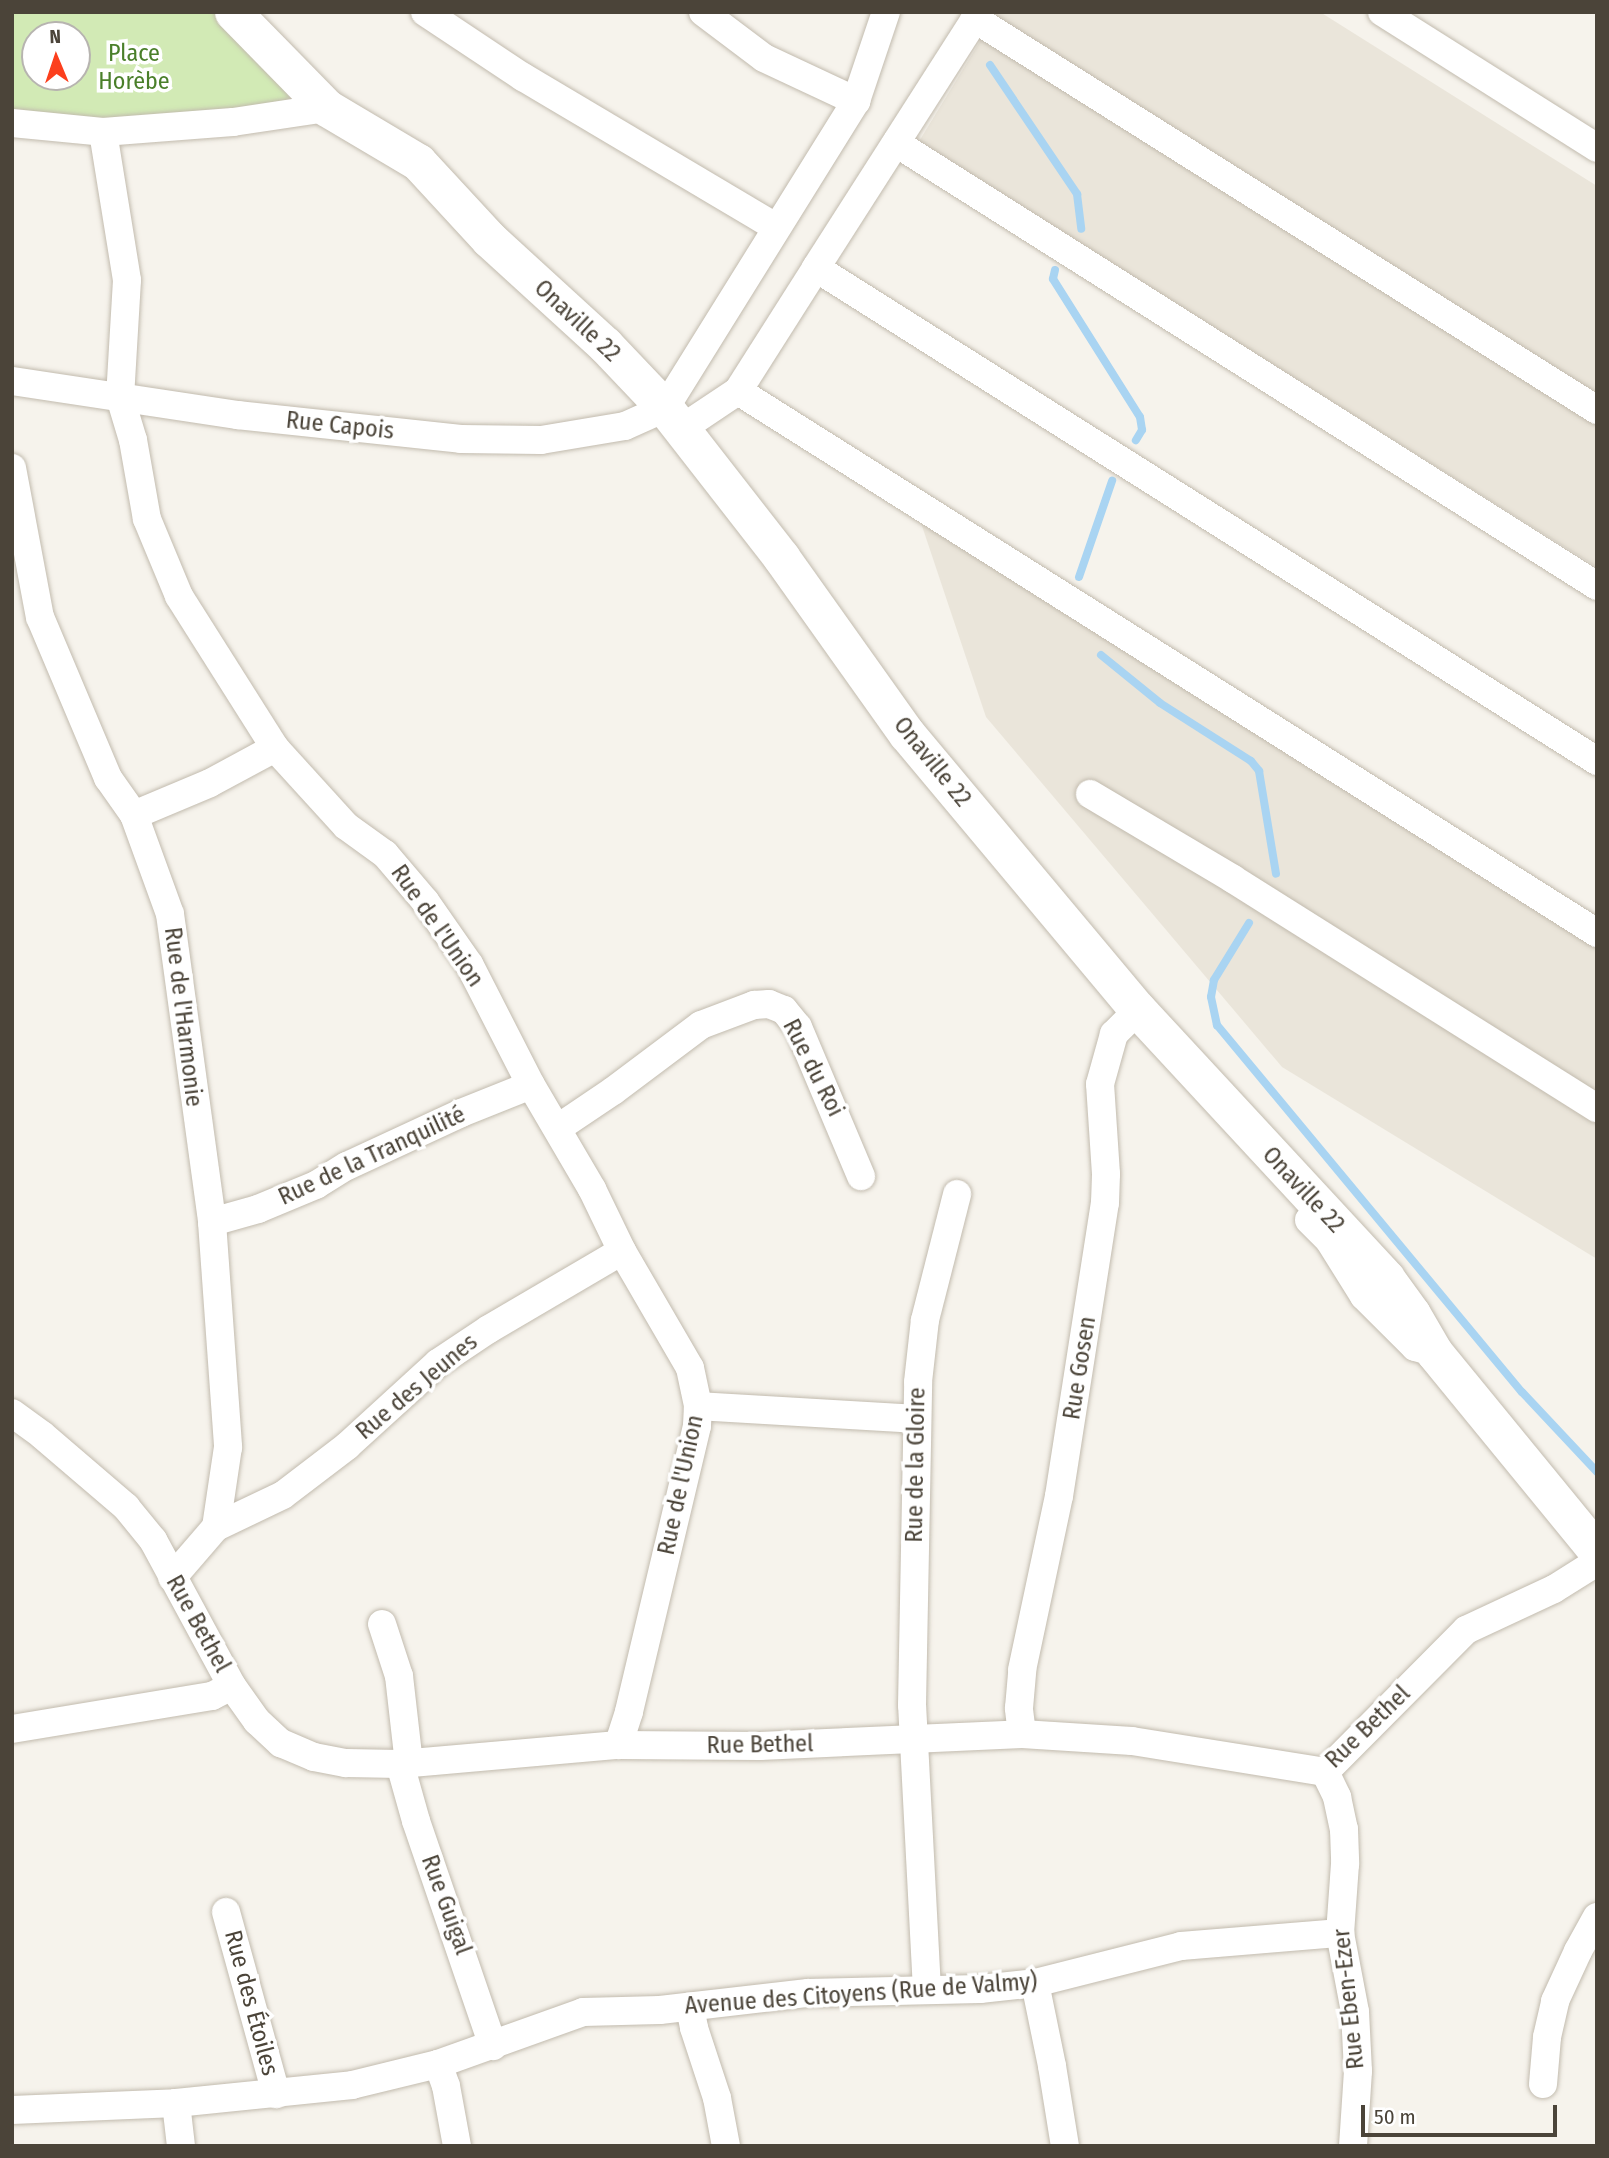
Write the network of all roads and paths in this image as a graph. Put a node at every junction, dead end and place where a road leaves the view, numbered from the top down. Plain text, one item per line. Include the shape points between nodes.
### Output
1 (233, 12) edge
2 (425, 12) edge
3 (703, 12) edge
4 (887, 12) edge
5 (1382, 12) edge
6 (977, 16) edge
7 (856, 101) junction
8 (327, 108) junction
9 (12, 123) edge
10 (103, 132) junction
11 (896, 143) junction
12 (1597, 148) edge
13 (776, 227) junction
14 (816, 268) junction
15 (12, 382) edge
16 (738, 391) junction
17 (120, 397) junction
18 (1597, 410) edge
19 (673, 419) junction
20 (12, 468) edge
21 (1597, 586) edge
22 (275, 748) junction
23 (1597, 761) edge
24 (1090, 794) dead end
25 (134, 815) junction
26 (1597, 933) edge
27 (1138, 1010) junction
28 (531, 1084) junction
29 (1597, 1108) edge
30 (558, 1128) junction
31 (861, 1176) dead end
32 (957, 1194) dead end
33 (212, 1222) junction
34 (622, 1251) junction
35 (698, 1406) junction
36 (12, 1413) edge
37 (917, 1419) junction
38 (216, 1527) junction
39 (1597, 1551) edge
40 (1597, 1562) edge
41 (172, 1578) junction
42 (382, 1625) dead end
43 (232, 1686) junction
44 (12, 1729) edge
45 (1022, 1734) junction
46 (914, 1741) junction
47 (618, 1745) junction
48 (405, 1764) junction
49 (1325, 1772) junction
50 (226, 1912) dead end
51 (1597, 1917) edge
52 (1340, 1934) junction
53 (1035, 1983) junction
54 (927, 1990) junction
55 (691, 2007) junction
56 (493, 2046) junction
57 (439, 2064) junction
58 (1543, 2084) dead end
59 (276, 2094) junction
60 (176, 2104) junction
61 (12, 2110) edge
62 (181, 2146) edge
63 (457, 2146) edge
64 (726, 2146) edge
65 (1065, 2146) edge
66 (1353, 2146) edge

1 - 8 street, Onaville 22
2 - 13 street via 523,77
3 - 7 street via 764,58
4 - 7 street
5 - 12 street
6 - 11 street
6 - 18 street
7 - 13 street
8 - 10 street via 233,122
8 - 19 street, Onaville 22 via 418,162 489,239 605,345
9 - 10 street
10 - 17 street, Rue de l'Union via 127,280
11 - 14 street
11 - 21 street
13 - 19 street
14 - 16 street
14 - 23 street
15 - 17 street, Rue Capois
16 - 19 street, Rue Capois
16 - 26 street
17 - 19 street, Rue Capois via 237,415 461,439 541,440
17 - 22 street, Rue de l'Union via 147,519 179,596
19 - 27 street, Onaville 22 via 780,557 907,734
20 - 25 street, Rue de l'Harmonie via 40,617 108,778
22 - 25 street via 211,783
22 - 28 street, Rue de l'Union via 346,826 385,854 425,901 469,964
24 - 29 street via 1233,878
25 - 33 street, Rue de l'Harmonie via 170,914
27 - 39 street, Onaville 22 via 1386,1278 1434,1352
27 - 45 street, Rue Gosen via 1114,1034 1100,1084 1105,1202 1059,1496 1022,1670
28 - 30 street, Rue de l'Union
28 - 33 street, Rue de la Tranquilité via 316,1185
30 - 31 street, Rue du Roi via 701,1025 769,1004 784,1010 798,1027
30 - 34 street, Rue de l'Union
32 - 37 street, Rue de la Gloire via 925,1320
33 - 38 street, Rue de l'Harmonie via 228,1447
34 - 35 street, Rue de l'Union via 690,1368
34 - 38 street, Rue des Jeunes via 438,1363 346,1446 283,1495
35 - 37 street
35 - 47 street, Rue de l'Union via 681,1499
36 - 41 street, Rue Bethel via 126,1507 153,1540
37 - 46 street, Rue de la Gloire
38 - 41 street
40 - 49 street, Rue Bethel via 1554,1589 1466,1630
41 - 43 street, Rue Bethel
42 - 48 street, Rue Guigal via 399,1676
43 - 44 street via 212,1696
43 - 48 street, Rue Bethel via 281,1744 314,1758
45 - 46 street, Rue Bethel
45 - 49 street, Rue Bethel via 1132,1741
46 - 47 street, Rue Bethel
46 - 54 street, Rue de la Gloire
47 - 48 street, Rue Bethel
48 - 56 street, Rue Guigal via 415,1821
49 - 52 street, Rue Eben-Ezer via 1344,1829
50 - 59 street, Rue des Étoiles
51 - 58 street via 1555,2001
52 - 53 street, Avenue des Citoyens (Rue de Valmy) via 1181,1945
52 - 66 street, Rue Eben-Ezer via 1356,2012
53 - 54 street, Avenue des Citoyens (Rue de Valmy)
53 - 65 street
54 - 55 street, Avenue des Citoyens (Rue de Valmy) via 807,1993
55 - 56 street, Avenue des Citoyens (Rue de Valmy) via 583,2012
55 - 64 street
56 - 57 street, Avenue des Citoyens (Rue de Valmy)
57 - 59 street, Avenue des Citoyens (Rue de Valmy) via 352,2085
57 - 63 street
59 - 60 street, Avenue des Citoyens (Rue de Valmy)
60 - 61 street, Avenue des Citoyens (Rue de Valmy)
60 - 62 street

